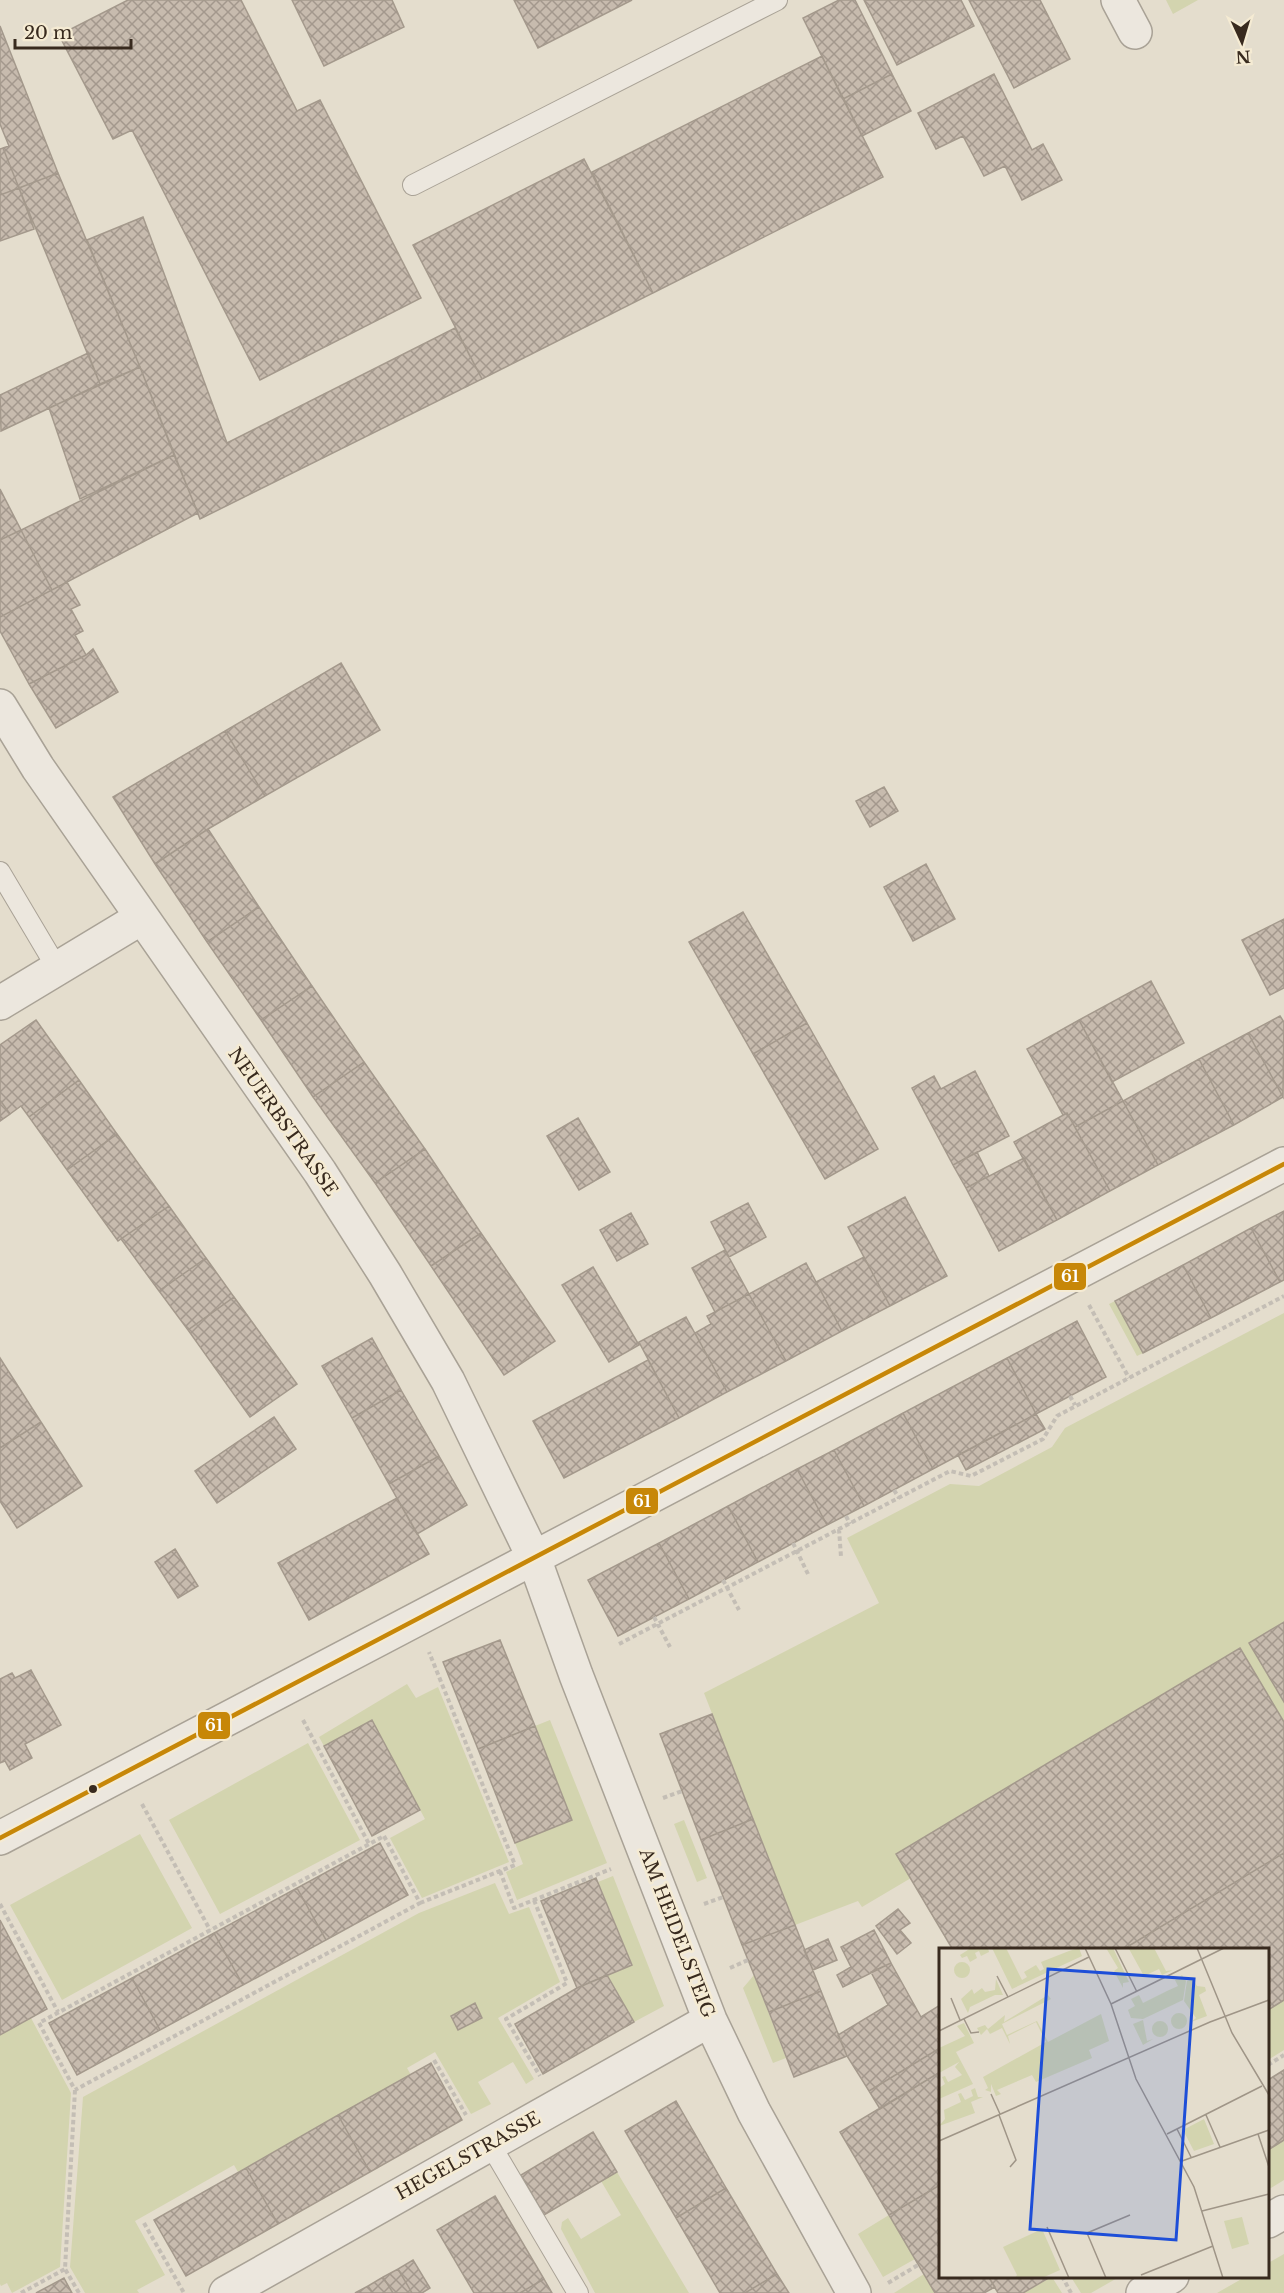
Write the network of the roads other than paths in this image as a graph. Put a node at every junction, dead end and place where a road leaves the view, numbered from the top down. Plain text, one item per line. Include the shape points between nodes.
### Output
1 (777, 0) edge
2 (1118, 0) edge
3 (1135, 32) dead end
4 (413, 185) dead end
5 (0, 706) edge
6 (0, 872) edge
7 (141, 918) junction
8 (57, 968) junction
9 (0, 1003) edge
10 (1284, 1164) edge
11 (534, 1558) junction
12 (0, 1838) edge
13 (710, 2020) junction
14 (487, 2146) junction
15 (1284, 2212) edge
16 (1269, 2220) edge
17 (1170, 2278) edge
18 (867, 2290) edge
19 (226, 2293) edge
20 (578, 2293) edge
21 (1143, 2293) edge

1 - 4 lane
2 - 3 street
5 - 7 street, NEUERBSTRASSE
6 - 8 lane
7 - 8 street
7 - 11 street, NEUERBSTRASSE via 320,1172 385,1274 448,1381
8 - 9 street
10 - 11 street
11 - 12 street
11 - 13 street, AM HEIDELSTEIG
13 - 14 street, HEGELSTRASSE
13 - 18 street, AM HEIDELSTEIG via 754,2112
14 - 19 street, HEGELSTRASSE
14 - 20 lane
15 - 16 street
17 - 21 street

